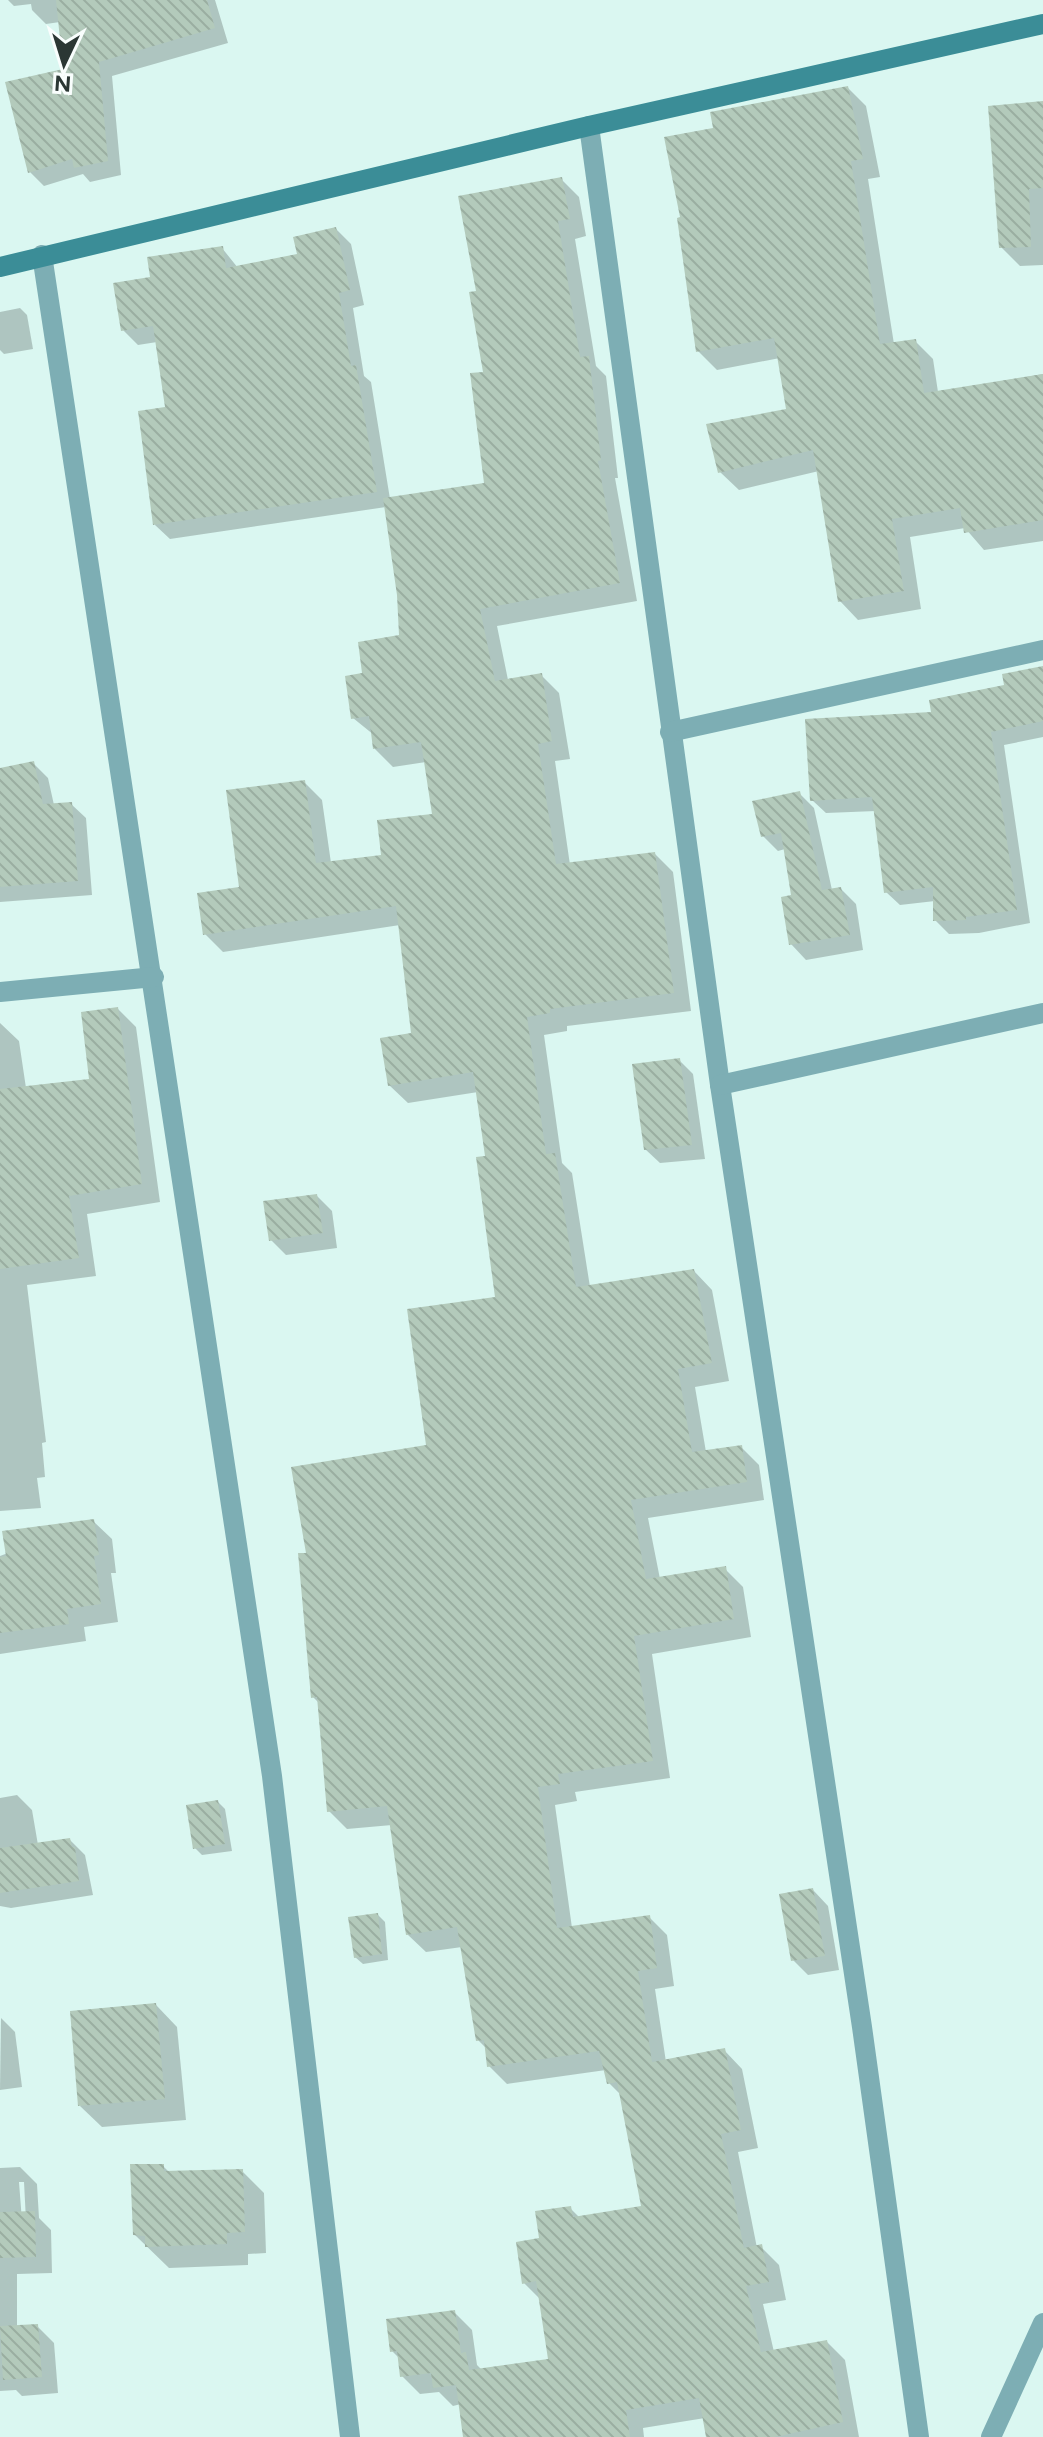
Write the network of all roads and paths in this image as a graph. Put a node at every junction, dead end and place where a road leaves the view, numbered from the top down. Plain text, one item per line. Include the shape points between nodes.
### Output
1 (1043, 24) edge
2 (589, 126) junction
3 (42, 255) junction
4 (0, 267) edge
5 (1043, 650) edge
6 (670, 732) junction
7 (154, 977) junction
8 (0, 992) edge
9 (1043, 1013) edge
10 (720, 1085) junction
11 (1043, 2323) edge
12 (350, 2437) edge
13 (919, 2437) edge
14 (991, 2437) edge

1 - 2 street
2 - 3 street
2 - 6 street
3 - 4 street
3 - 7 street
5 - 6 street
6 - 10 street
7 - 8 street
7 - 12 street via 272,1776
9 - 10 street
10 - 13 street
11 - 14 street

